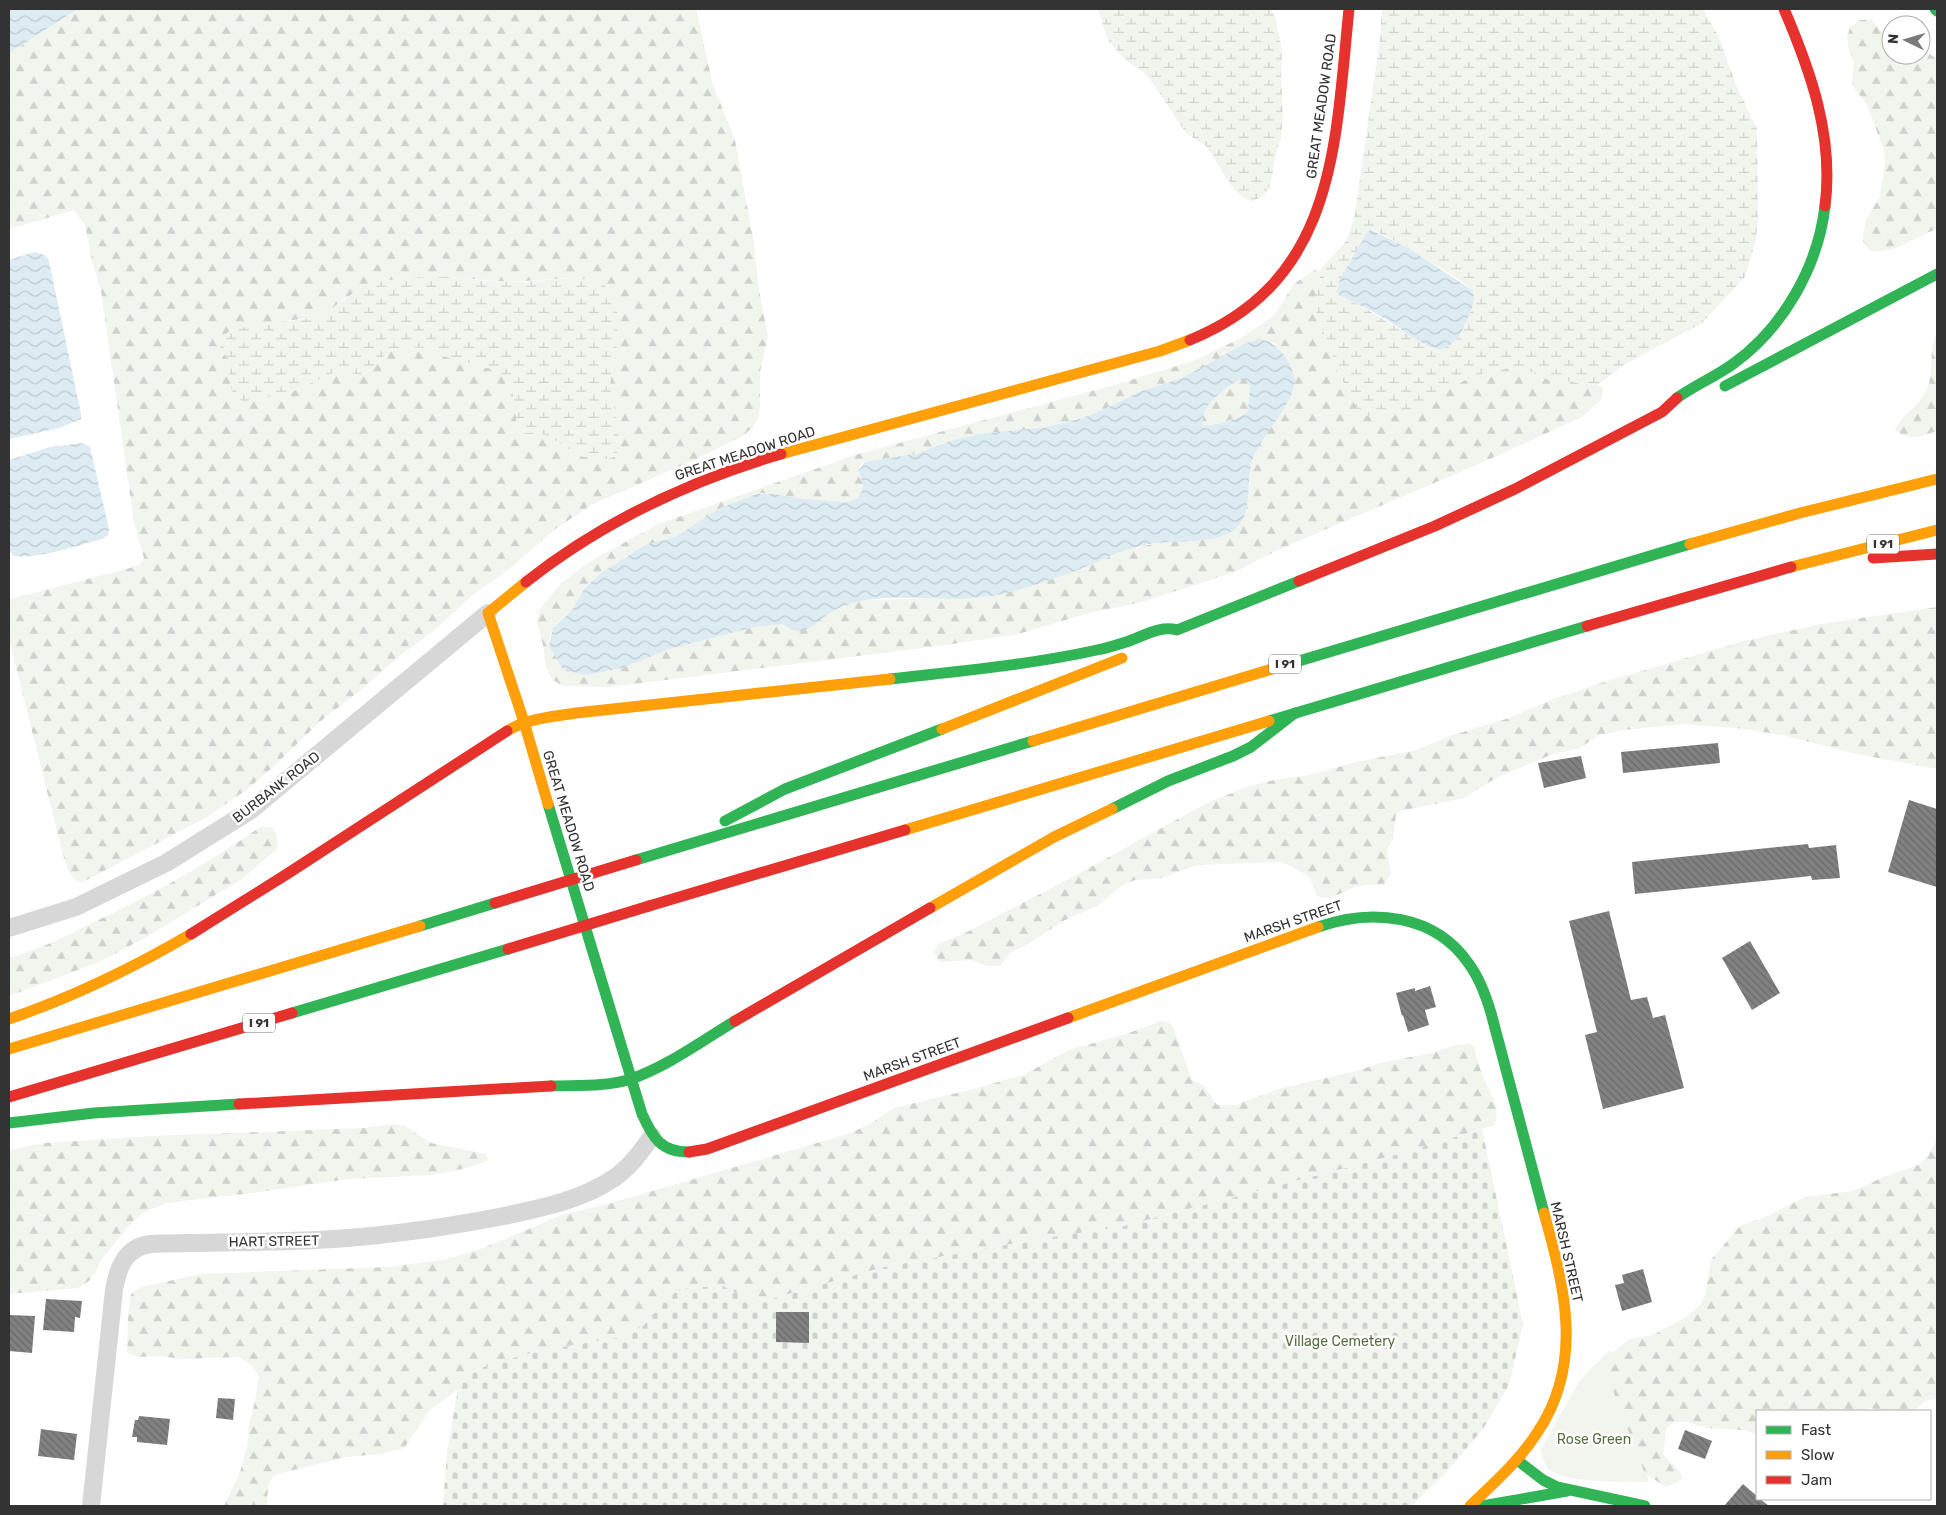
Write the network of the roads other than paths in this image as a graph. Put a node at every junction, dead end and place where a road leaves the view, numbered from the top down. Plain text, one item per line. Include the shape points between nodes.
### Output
1 (1350, 9) edge
2 (1784, 9) edge
3 (1937, 274) edge
4 (1714, 392) dead end
5 (1681, 409) dead end
6 (1662, 412) junction
7 (1937, 478) edge
8 (1937, 530) edge
9 (1937, 554) edge
10 (1829, 558) junction
11 (488, 614) junction
12 (1178, 630) junction
13 (1163, 642) dead end
14 (1136, 652) dead end
15 (1295, 713) junction
16 (524, 722) junction
17 (701, 840) junction
18 (9, 928) edge
19 (9, 1018) edge
20 (9, 1049) edge
21 (630, 1079) junction
22 (9, 1097) edge
23 (9, 1123) edge
24 (652, 1136) junction
25 (1517, 1460) junction
26 (1575, 1491) junction
27 (91, 1506) edge
28 (1470, 1506) edge
29 (1482, 1506) edge
30 (1645, 1506) edge

1 - 11 main road, GREAT MEADOW ROAD via 1328,175 1318,208 1287,267 1242,311 1189,341 1160,351 778,456 690,486 644,507 577,545 543,568
2 - 6 main road via 1818,97 1827,146 1827,197 1817,249 1799,290 1762,339 1724,370 1675,398
3 - 4 main road
5 - 6 main road
6 - 12 main road via 1467,512
7 - 17 main road, I 91 via 1634,560
8 - 10 main road, I 91
9 - 10 main road
10 - 15 main road, I 91
11 - 16 main road, GREAT MEADOW ROAD
11 - 18 street, BURBANK ROAD via 251,810 166,864 76,907
12 - 13 main road
12 - 16 main road via 1163,629 1096,650 1008,666 576,713
14 - 17 main road via 785,789 740,812
15 - 21 main road via 1251,747 1160,784 1054,837 660,1066
15 - 22 main road, I 91, bridge
16 - 19 main road via 185,938 89,989
16 - 21 main road, GREAT MEADOW ROAD
17 - 20 main road, I 91, bridge
21 - 23 main road via 94,1113
21 - 24 main road, GREAT MEADOW ROAD
24 - 25 main road, MARSH STREET via 670,1150 687,1153 707,1149 1313,927 1371,914 1415,922 1439,934 1463,956 1484,993 1502,1050 1562,1296 1567,1347 1562,1381 1546,1419
24 - 27 street, HART STREET via 626,1168 605,1184 580,1196 523,1212 443,1228 363,1237 150,1244 136,1248 120,1266 114,1290
25 - 26 main road via 1542,1480
25 - 28 main road, MARSH STREET
26 - 29 main road via 1553,1492
26 - 30 main road

